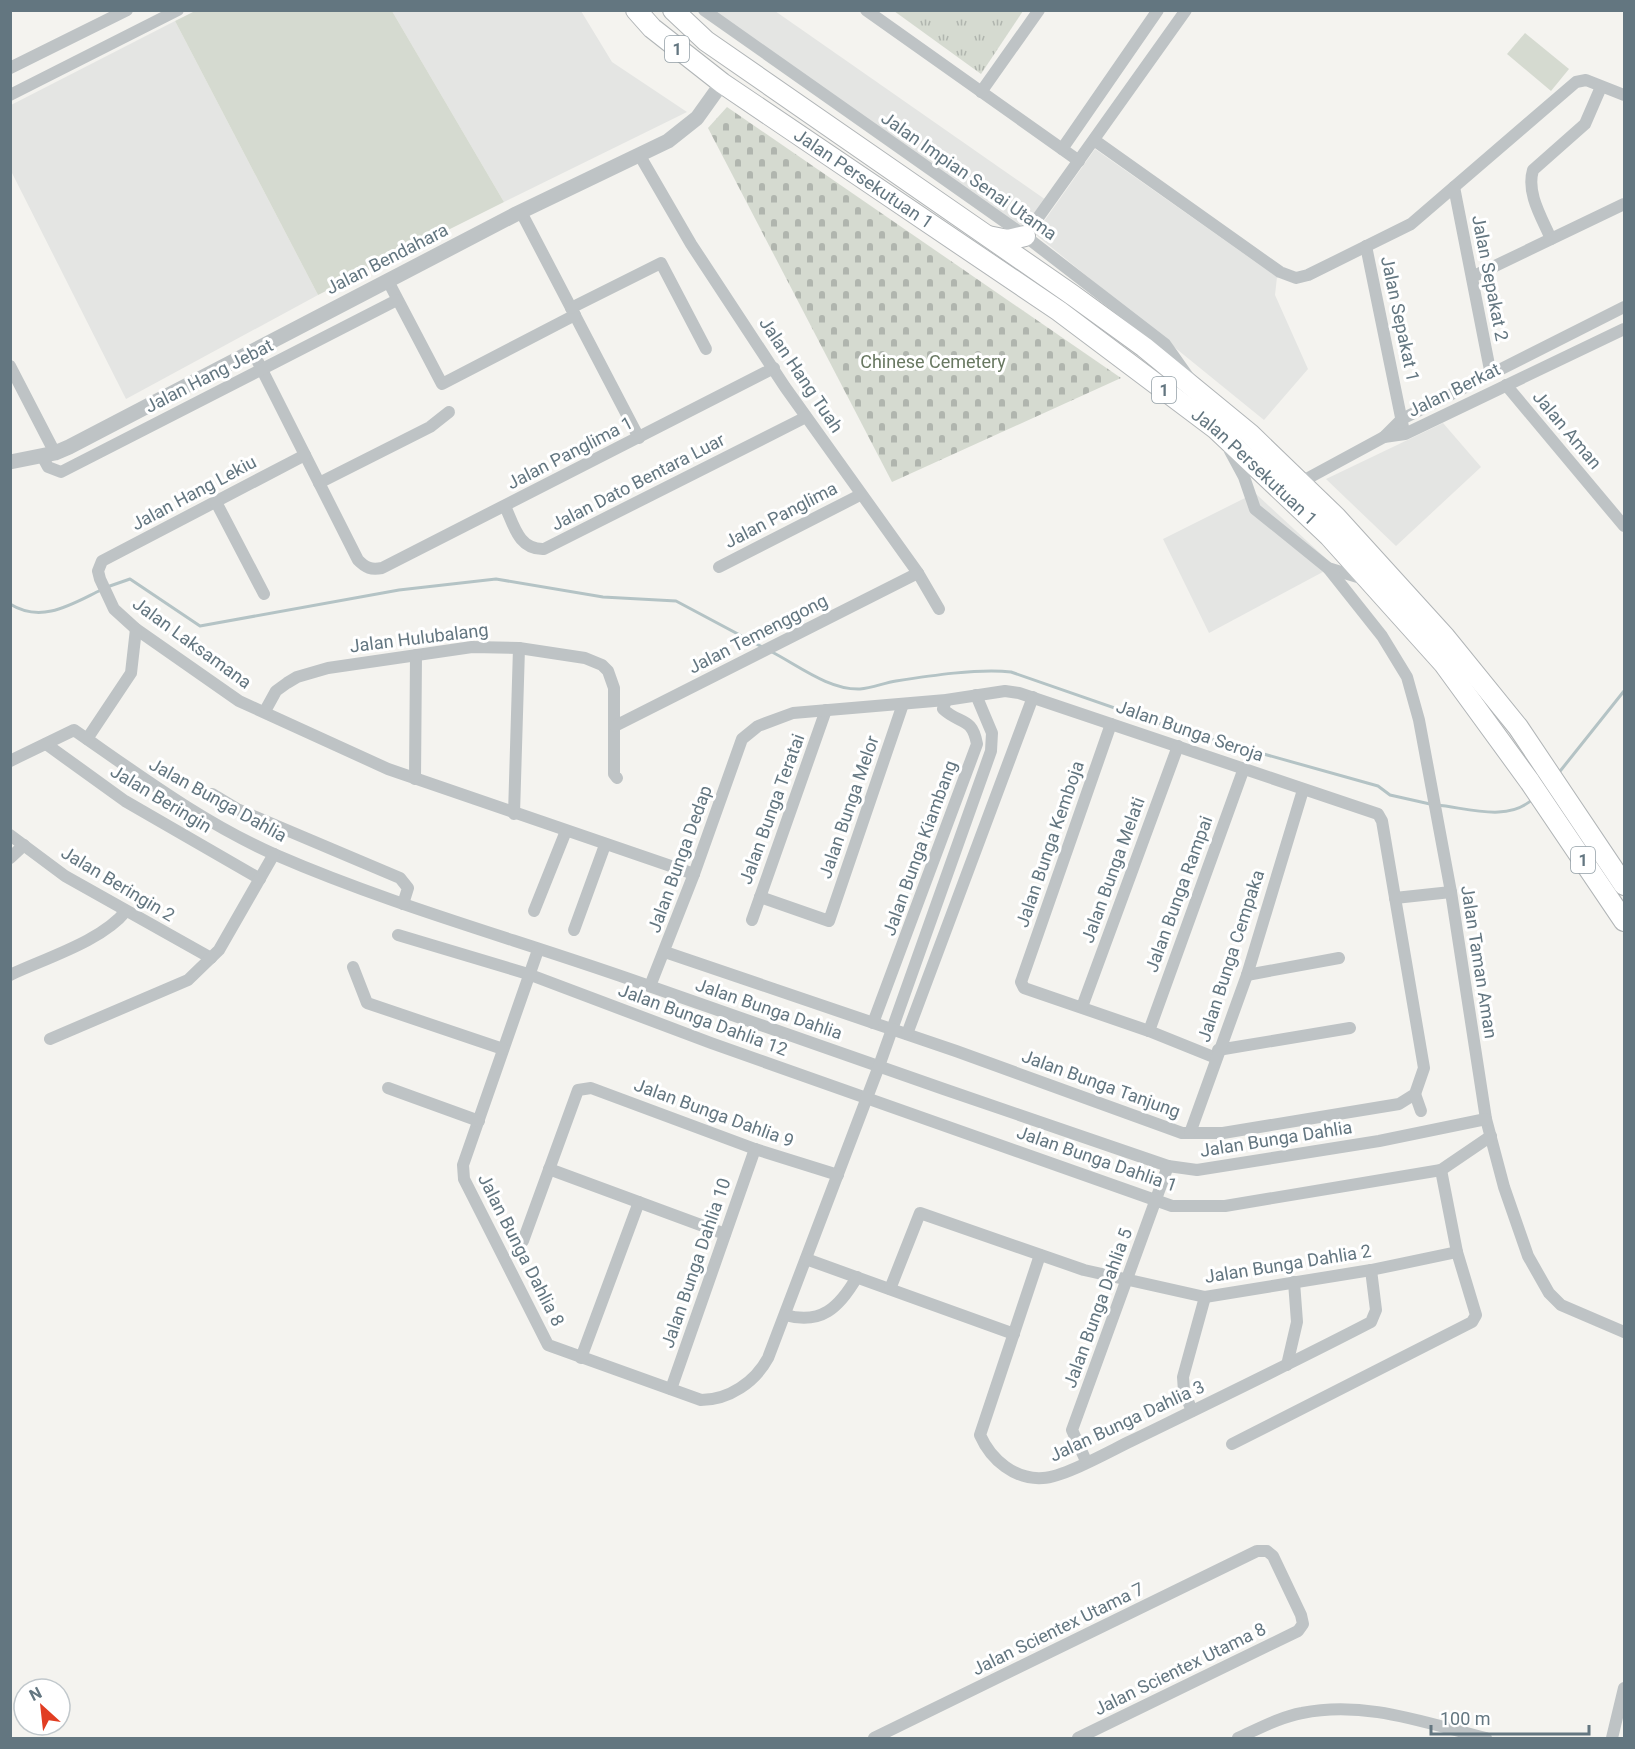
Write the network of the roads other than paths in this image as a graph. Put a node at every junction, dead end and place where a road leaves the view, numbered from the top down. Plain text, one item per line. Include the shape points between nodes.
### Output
1 (178, 10) edge
2 (636, 10) edge
3 (673, 10) edge
4 (704, 10) edge
5 (866, 10) edge
6 (1038, 10) edge
7 (1158, 10) edge
8 (1186, 10) edge
9 (126, 11) edge
10 (10, 68) edge
11 (722, 83) junction
12 (1601, 87) junction
13 (981, 92) junction
14 (10, 95) edge
15 (1624, 95) edge
16 (1094, 140) junction
17 (1062, 149) junction
18 (640, 156) junction
19 (1079, 161) junction
20 (1454, 187) junction
21 (1624, 204) edge
22 (521, 212) junction
23 (980, 233) junction
24 (1025, 236) junction
25 (1551, 239) junction
26 (1366, 246) junction
27 (1472, 277) junction
28 (388, 281) junction
29 (397, 300) junction
30 (1624, 307) edge
31 (573, 312) junction
32 (1624, 329) edge
33 (706, 349) dead end
34 (252, 350) junction
35 (10, 366) edge
36 (774, 368) junction
37 (262, 369) junction
38 (1491, 375) junction
39 (1506, 385) junction
40 (1195, 390) junction
41 (449, 412) dead end
42 (806, 417) junction
43 (1402, 419) junction
44 (1216, 429) junction
45 (1405, 434) junction
46 (1384, 437) junction
47 (639, 438) junction
48 (49, 454) junction
49 (305, 455) junction
50 (10, 462) edge
51 (1301, 482) junction
52 (319, 483) junction
53 (860, 495) junction
54 (216, 502) junction
55 (504, 506) junction
56 (1624, 526) edge
57 (719, 567) dead end
58 (1328, 567) junction
59 (918, 573) junction
60 (100, 579) joint
61 (1367, 579) junction
62 (264, 594) dead end
63 (939, 609) dead end
64 (136, 629) junction
65 (519, 648) junction
66 (416, 655) junction
67 (976, 695) junction
68 (1033, 697) junction
69 (946, 700) junction
70 (903, 704) junction
71 (826, 710) junction
72 (265, 711) junction
73 (1111, 724) junction
74 (615, 726) junction
75 (82, 735) junction
76 (740, 742) joint
77 (46, 744) junction
78 (1178, 746) junction
79 (10, 761) edge
80 (1244, 768) junction
81 (617, 778) dead end
82 (415, 779) junction
83 (1303, 790) junction
84 (212, 794) dead end
85 (514, 814) junction
86 (566, 831) junction
87 (10, 835) edge
88 (605, 844) junction
89 (24, 845) junction
90 (274, 854) junction
91 (10, 858) edge
92 (694, 874) junction
93 (260, 879) junction
94 (1624, 885) edge
95 (1450, 892) junction
96 (760, 897) junction
97 (1395, 898) junction
98 (403, 904) junction
99 (126, 911) junction
100 (534, 911) dead end
101 (752, 920) dead end
102 (1624, 921) edge
103 (574, 930) dead end
104 (398, 934) dead end
105 (538, 950) junction
106 (665, 952) junction
107 (211, 958) junction
108 (1339, 958) dead end
109 (353, 967) dead end
110 (528, 974) junction
111 (10, 975) edge
112 (1247, 975) junction
113 (650, 986) junction
114 (1082, 1007) junction
115 (873, 1023) junction
116 (1350, 1028) dead end
117 (892, 1029) junction
118 (1149, 1031) junction
119 (907, 1034) junction
120 (50, 1039) dead end
121 (503, 1049) junction
122 (1217, 1054) junction
123 (879, 1066) junction
124 (388, 1088) dead end
125 (1415, 1094) junction
126 (867, 1098) junction
127 (1421, 1111) dead end
128 (1486, 1119) junction
129 (479, 1121) junction
130 (1190, 1133) junction
131 (1491, 1136) junction
132 (755, 1149) junction
133 (1168, 1166) junction
134 (549, 1169) junction
135 (1441, 1170) junction
136 (837, 1175) junction
137 (1156, 1201) junction
138 (639, 1202) junction
139 (725, 1234) junction
140 (524, 1241) dead end
141 (1457, 1252) junction
142 (1040, 1255) junction
143 (806, 1259) junction
144 (1371, 1270) junction
145 (857, 1277) junction
146 (1125, 1281) junction
147 (1294, 1282) junction
148 (890, 1289) junction
149 (1205, 1298) junction
150 (785, 1315) junction
151 (1624, 1332) edge
152 (1014, 1334) junction
153 (581, 1358) junction
154 (1287, 1365) junction
155 (670, 1389) junction
156 (1192, 1411) junction
157 (1232, 1444) dead end
158 (1086, 1461) junction
159 (1257, 1551) joint
160 (1624, 1688) edge
161 (874, 1738) edge
162 (1078, 1738) edge
163 (1238, 1738) edge
164 (1486, 1738) edge
165 (1612, 1738) edge

1 - 14 street
2 - 11 highway, Jalan Persekutuan 1 / 1 via 652,28
3 - 23 highway, Jalan Persekutuan 1 / 1 via 706,40
4 - 24 street, Jalan Impian Senai Utama
5 - 13 street
6 - 13 street
7 - 17 street
8 - 16 street
9 - 10 street
11 - 18 street, Jalan Bendahara via 692,123
11 - 44 highway, Jalan Persekutuan 1 / 1 via 1059,310
12 - 15 street
12 - 20 street via 1586,80 1576,82
12 - 25 street via 1585,124 1533,170 1532,189
13 - 17 street
16 - 19 street
16 - 26 street via 1286,276 1308,275
17 - 19 street
18 - 22 street, Jalan Bendahara
18 - 36 street, Jalan Hang Tuah via 691,244
19 - 24 street
20 - 26 street via 1411,224
20 - 27 street, Jalan Sepakat 2
21 - 25 street
22 - 28 street, Jalan Bendahara
22 - 31 street
23 - 24 highway via 1008,240
23 - 40 highway, Jalan Persekutuan 1 / 1 via 1144,347
24 - 40 street, Jalan Impian Senai Utama via 1165,344
25 - 27 street
26 - 43 street, Jalan Sepakat 1
27 - 38 street, Jalan Sepakat 2
28 - 29 street
28 - 34 street, Jalan Bendahara
29 - 31 street via 442,384
29 - 37 street, Jalan Hang Jebat
30 - 38 street
31 - 33 street via 662,263
31 - 47 street
32 - 39 street, Jalan Berkat
34 - 37 street
34 - 48 street, Jalan Bendahara
35 - 48 street
36 - 42 street, Jalan Hang Tuah
36 - 47 street, Jalan Panglima 1
37 - 48 street, Jalan Hang Jebat via 61,472 48,467
37 - 49 street
38 - 43 street
39 - 45 street, Jalan Berkat
39 - 56 street, Jalan Aman
40 - 51 highway, Jalan Persekutuan 1 / 1
41 - 52 street via 430,427
42 - 53 street, Jalan Hang Tuah
42 - 55 street, Jalan Dato Bentara Luar via 544,549 533,549 523,543
43 - 45 street, Jalan Sepakat 1
43 - 46 street
44 - 58 street via 1237,462 1255,509
44 - 61 highway, Jalan Persekutuan 1 / 1 via 1329,536
45 - 46 street, Jalan Berkat
46 - 51 street, Jalan Berkat
47 - 55 street, Jalan Panglima 1
48 - 50 street, Jalan Bendahara
49 - 52 street
49 - 54 street, Jalan Hang Lekiu
51 - 94 highway, Jalan Persekutuan 1 / 1 via 1445,637 1546,767
52 - 55 street, Jalan Panglima 1 via 358,560 367,568 382,568
53 - 57 street, Jalan Panglima
53 - 59 street, Jalan Hang Tuah
54 - 60 street, Jalan Hang Lekiu via 101,563
54 - 62 street
58 - 61 street
58 - 95 street, Jalan Taman Aman via 1382,636 1407,677 1419,720
59 - 63 street, Jalan Hang Tuah
59 - 74 street, Jalan Temenggong
60 - 64 street, Jalan Laksamana via 114,609
61 - 102 highway, Jalan Persekutuan 1 / 1 via 1444,664 1549,808
64 - 72 street, Jalan Laksamana via 239,701
64 - 75 street via 131,673
65 - 66 street, Jalan Hulubalang via 472,647
65 - 74 street, Jalan Hulubalang via 585,658 602,665 614,688
65 - 85 street
66 - 72 street, Jalan Hulubalang via 328,668 297,677 276,691
66 - 82 street
67 - 68 street, Jalan Bunga Seroja via 1005,691
67 - 69 street, Jalan Bunga Seroja
67 - 117 street, Jalan Bunga Dahlia 8 via 992,733 991,751
68 - 73 street, Jalan Bunga Seroja
68 - 119 street
69 - 70 street, Jalan Bunga Seroja
69 - 115 street, Jalan Bunga Kiambang via 943,709 969,722 977,744
70 - 71 street, Jalan Bunga Seroja
70 - 96 street, Jalan Bunga Melor via 829,921
71 - 76 street, Jalan Bunga Seroja via 793,713 772,720
71 - 96 street, Jalan Bunga Teratai
72 - 82 street, Jalan Laksamana
73 - 78 street, Jalan Bunga Seroja
73 - 114 street, Jalan Bunga Kemboja via 1022,975 1024,988
74 - 81 street
75 - 77 street via 71,730
75 - 90 street, Jalan Bunga Dahlia via 138,777
76 - 92 street, Jalan Bunga Dedap
77 - 79 street
77 - 93 street, Jalan Beringin via 124,801
78 - 80 street, Jalan Bunga Seroja
78 - 114 street, Jalan Bunga Melati
80 - 83 street, Jalan Bunga Seroja
80 - 118 street, Jalan Bunga Rampai
82 - 85 street, Jalan Laksamana
83 - 97 street, Jalan Bunga Seroja via 1378,814
83 - 112 street, Jalan Bunga Cempaka
84 - 98 street via 237,809 400,878 408,888
85 - 86 street, Jalan Laksamana
86 - 88 street, Jalan Laksamana
86 - 100 street
87 - 89 street, Jalan Beringin 2
88 - 92 street, Jalan Laksamana
88 - 103 street
89 - 91 street
89 - 99 street, Jalan Beringin 2 via 65,876
90 - 93 street
90 - 98 street, Jalan Bunga Dahlia
92 - 106 street, Jalan Bunga Dedap
93 - 107 street
95 - 97 street
95 - 128 street, Jalan Taman Aman
96 - 101 street, Jalan Bunga Teratai
97 - 125 street, Jalan Bunga Seroja via 1424,1068
98 - 105 street, Jalan Bunga Dahlia
99 - 107 street, Jalan Beringin 2
99 - 111 street via 101,933
104 - 110 street, Jalan Bunga Dahlia 12
105 - 110 street, Jalan Bunga Dahlia 8
105 - 113 street, Jalan Bunga Dahlia
106 - 113 street, Jalan Bunga Dedap
106 - 115 street, Jalan Bunga Tanjung
107 - 120 street via 188,980
108 - 112 street
109 - 121 street via 367,1003
110 - 121 street, Jalan Bunga Dahlia 8
110 - 126 street, Jalan Bunga Dahlia 12
112 - 122 street, Jalan Bunga Cempaka
113 - 123 street, Jalan Bunga Dahlia
114 - 118 street
115 - 117 street, Jalan Bunga Tanjung
116 - 122 street
117 - 119 street, Jalan Bunga Tanjung
117 - 123 street, Jalan Bunga Dahlia 8
118 - 122 street
119 - 130 street, Jalan Bunga Tanjung
121 - 129 street, Jalan Bunga Dahlia 8
122 - 130 street, Jalan Bunga Cempaka
123 - 126 street, Jalan Bunga Dahlia 8
123 - 133 street, Jalan Bunga Dahlia
124 - 129 street
125 - 127 street
125 - 130 street, Jalan Bunga Tanjung via 1399,1104 1223,1132
126 - 136 street, Jalan Bunga Dahlia 8
126 - 137 street, Jalan Bunga Dahlia 1
128 - 131 street, Jalan Taman Aman
128 - 133 street, Jalan Bunga Dahlia via 1379,1141 1197,1170
129 - 153 street, Jalan Bunga Dahlia 8 via 463,1165 464,1179 548,1345
131 - 135 street, Jalan Bunga Dahlia 1
131 - 151 street, Jalan Taman Aman via 1528,1256 1549,1293 1561,1305
132 - 134 street, Jalan Bunga Dahlia 9 via 591,1088 578,1090
132 - 136 street, Jalan Bunga Dahlia 9
132 - 139 street, Jalan Bunga Dahlia 10
133 - 137 street, Jalan Bunga Dahlia 5
134 - 138 street
134 - 140 street
135 - 137 street, Jalan Bunga Dahlia 1 via 1225,1206 1187,1207
135 - 141 street
136 - 143 street, Jalan Bunga Dahlia 8
137 - 146 street, Jalan Bunga Dahlia 5
138 - 139 street
138 - 153 street
139 - 155 street, Jalan Bunga Dahlia 10
141 - 144 street, Jalan Bunga Dahlia 2
141 - 157 street via 1476,1315 1472,1322
142 - 146 street, Jalan Bunga Dahlia 2
142 - 148 street, Jalan Bunga Dahlia 2 via 920,1213
142 - 152 street, Jalan Bunga Dahlia 3
143 - 145 street
143 - 150 street, Jalan Bunga Dahlia 8
144 - 147 street, Jalan Bunga Dahlia 2
144 - 154 street, Jalan Bunga Dahlia 3 via 1376,1310 1371,1322
145 - 148 street
145 - 150 street via 828,1312 811,1319
146 - 149 street, Jalan Bunga Dahlia 2
146 - 158 street, Jalan Bunga Dahlia 5 via 1072,1430
147 - 149 street, Jalan Bunga Dahlia 2
147 - 154 street via 1297,1322
148 - 152 street
149 - 156 street via 1183,1377
150 - 155 street, Jalan Bunga Dahlia 8 via 760,1373 744,1386 710,1400
152 - 158 street, Jalan Bunga Dahlia 3 via 980,1436 988,1453 1028,1477 1054,1476
153 - 155 street, Jalan Bunga Dahlia 8
154 - 156 street, Jalan Bunga Dahlia 3
156 - 158 street, Jalan Bunga Dahlia 3
159 - 161 street, Jalan Scientex Utama 7
159 - 162 street, Jalan Scientex Utama 8 via 1273,1556 1302,1615 1303,1624 1298,1631
160 - 165 street
163 - 164 street via 1299,1713 1334,1708 1364,1708

